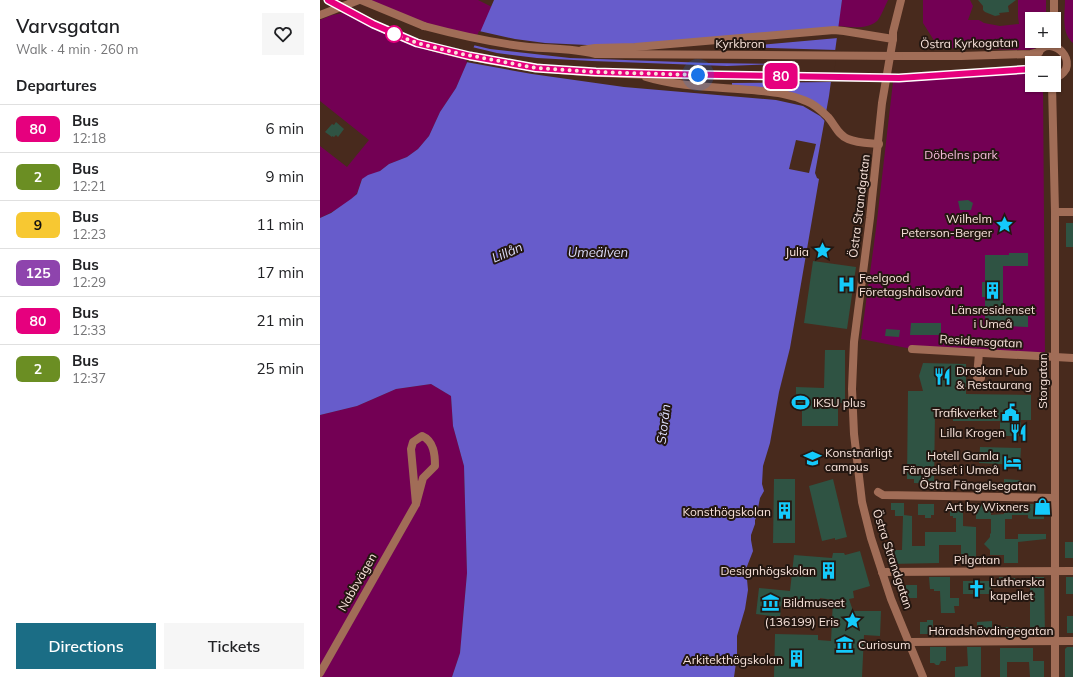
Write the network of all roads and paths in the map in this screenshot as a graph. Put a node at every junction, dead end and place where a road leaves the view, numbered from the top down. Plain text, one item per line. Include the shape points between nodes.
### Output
1 (328, 0) edge
2 (360, 0) edge
3 (901, 0) edge
4 (1054, 0) edge
5 (1054, 12) edge
6 (320, 15) edge
7 (893, 39) junction
8 (1045, 48) edge
9 (1060, 48) edge
10 (582, 50) junction
11 (1039, 52) junction
12 (899, 56) joint
13 (1037, 56) edge
14 (1071, 62) edge
15 (1025, 69) edge
16 (635, 74) junction
17 (1061, 75) edge
18 (1052, 92) edge
19 (879, 144) junction
20 (1055, 212) junction
21 (1073, 212) edge
22 (912, 349) dead end
23 (979, 353) junction
24 (1054, 358) junction
25 (1073, 358) edge
26 (981, 378) dead end
27 (878, 492) dead end
28 (1054, 498) junction
29 (416, 504) junction
30 (1054, 571) junction
31 (1073, 571) edge
32 (882, 572) junction
33 (1055, 641) junction
34 (1073, 641) edge
35 (910, 642) junction
36 (320, 673) edge
37 (923, 677) edge
38 (1055, 677) edge

1 - 16 street, bridge via 373,24 426,45 470,56 529,67
2 - 6 street
2 - 10 street, Kyrkbron, bridge via 424,26 450,33 528,47
3 - 7 street, Östra Strandgatan
4 - 5 street
7 - 10 street, Kyrkbron via 839,30
7 - 19 street, Östra Strandgatan via 882,103
8 - 11 street, Östra Kyrkogatan
9 - 14 street, Östra Kyrkogatan
10 - 12 street, Kyrkbron, bridge via 595,54 635,55
11 - 12 street, Östra Kyrkogatan
11 - 13 street
14 - 17 street, Östra Kyrkogatan
15 - 16 street, bridge via 899,78
16 - 19 street via 663,82 769,92 795,97 821,111 839,133 849,140
18 - 20 street, Storgatan
19 - 32 street, Östra Strandgatan via 855,334 852,389 862,502
20 - 21 street
20 - 24 street, Storgatan
22 - 23 street, Residensgatan
23 - 24 street, Residensgatan
23 - 26 street via 977,378
24 - 25 street, Residensgatan
24 - 28 street, Storgatan
27 - 28 street, Östra Fängelsegatan via 884,495
28 - 30 street, Storgatan
29 - 29 street, Nabbvägen via 423,478 435,466 432,445 422,436 413,442 411,449
29 - 36 street, Nabbvägen
30 - 31 street, Pilgatan
30 - 32 street, Pilgatan
30 - 33 street, Storgatan
32 - 35 street, Östra Strandgatan
33 - 34 street, Häradshövdingegatan
33 - 35 street, Häradshövdingegatan
33 - 38 street, Storgatan
35 - 37 street, Östra Strandgatan

